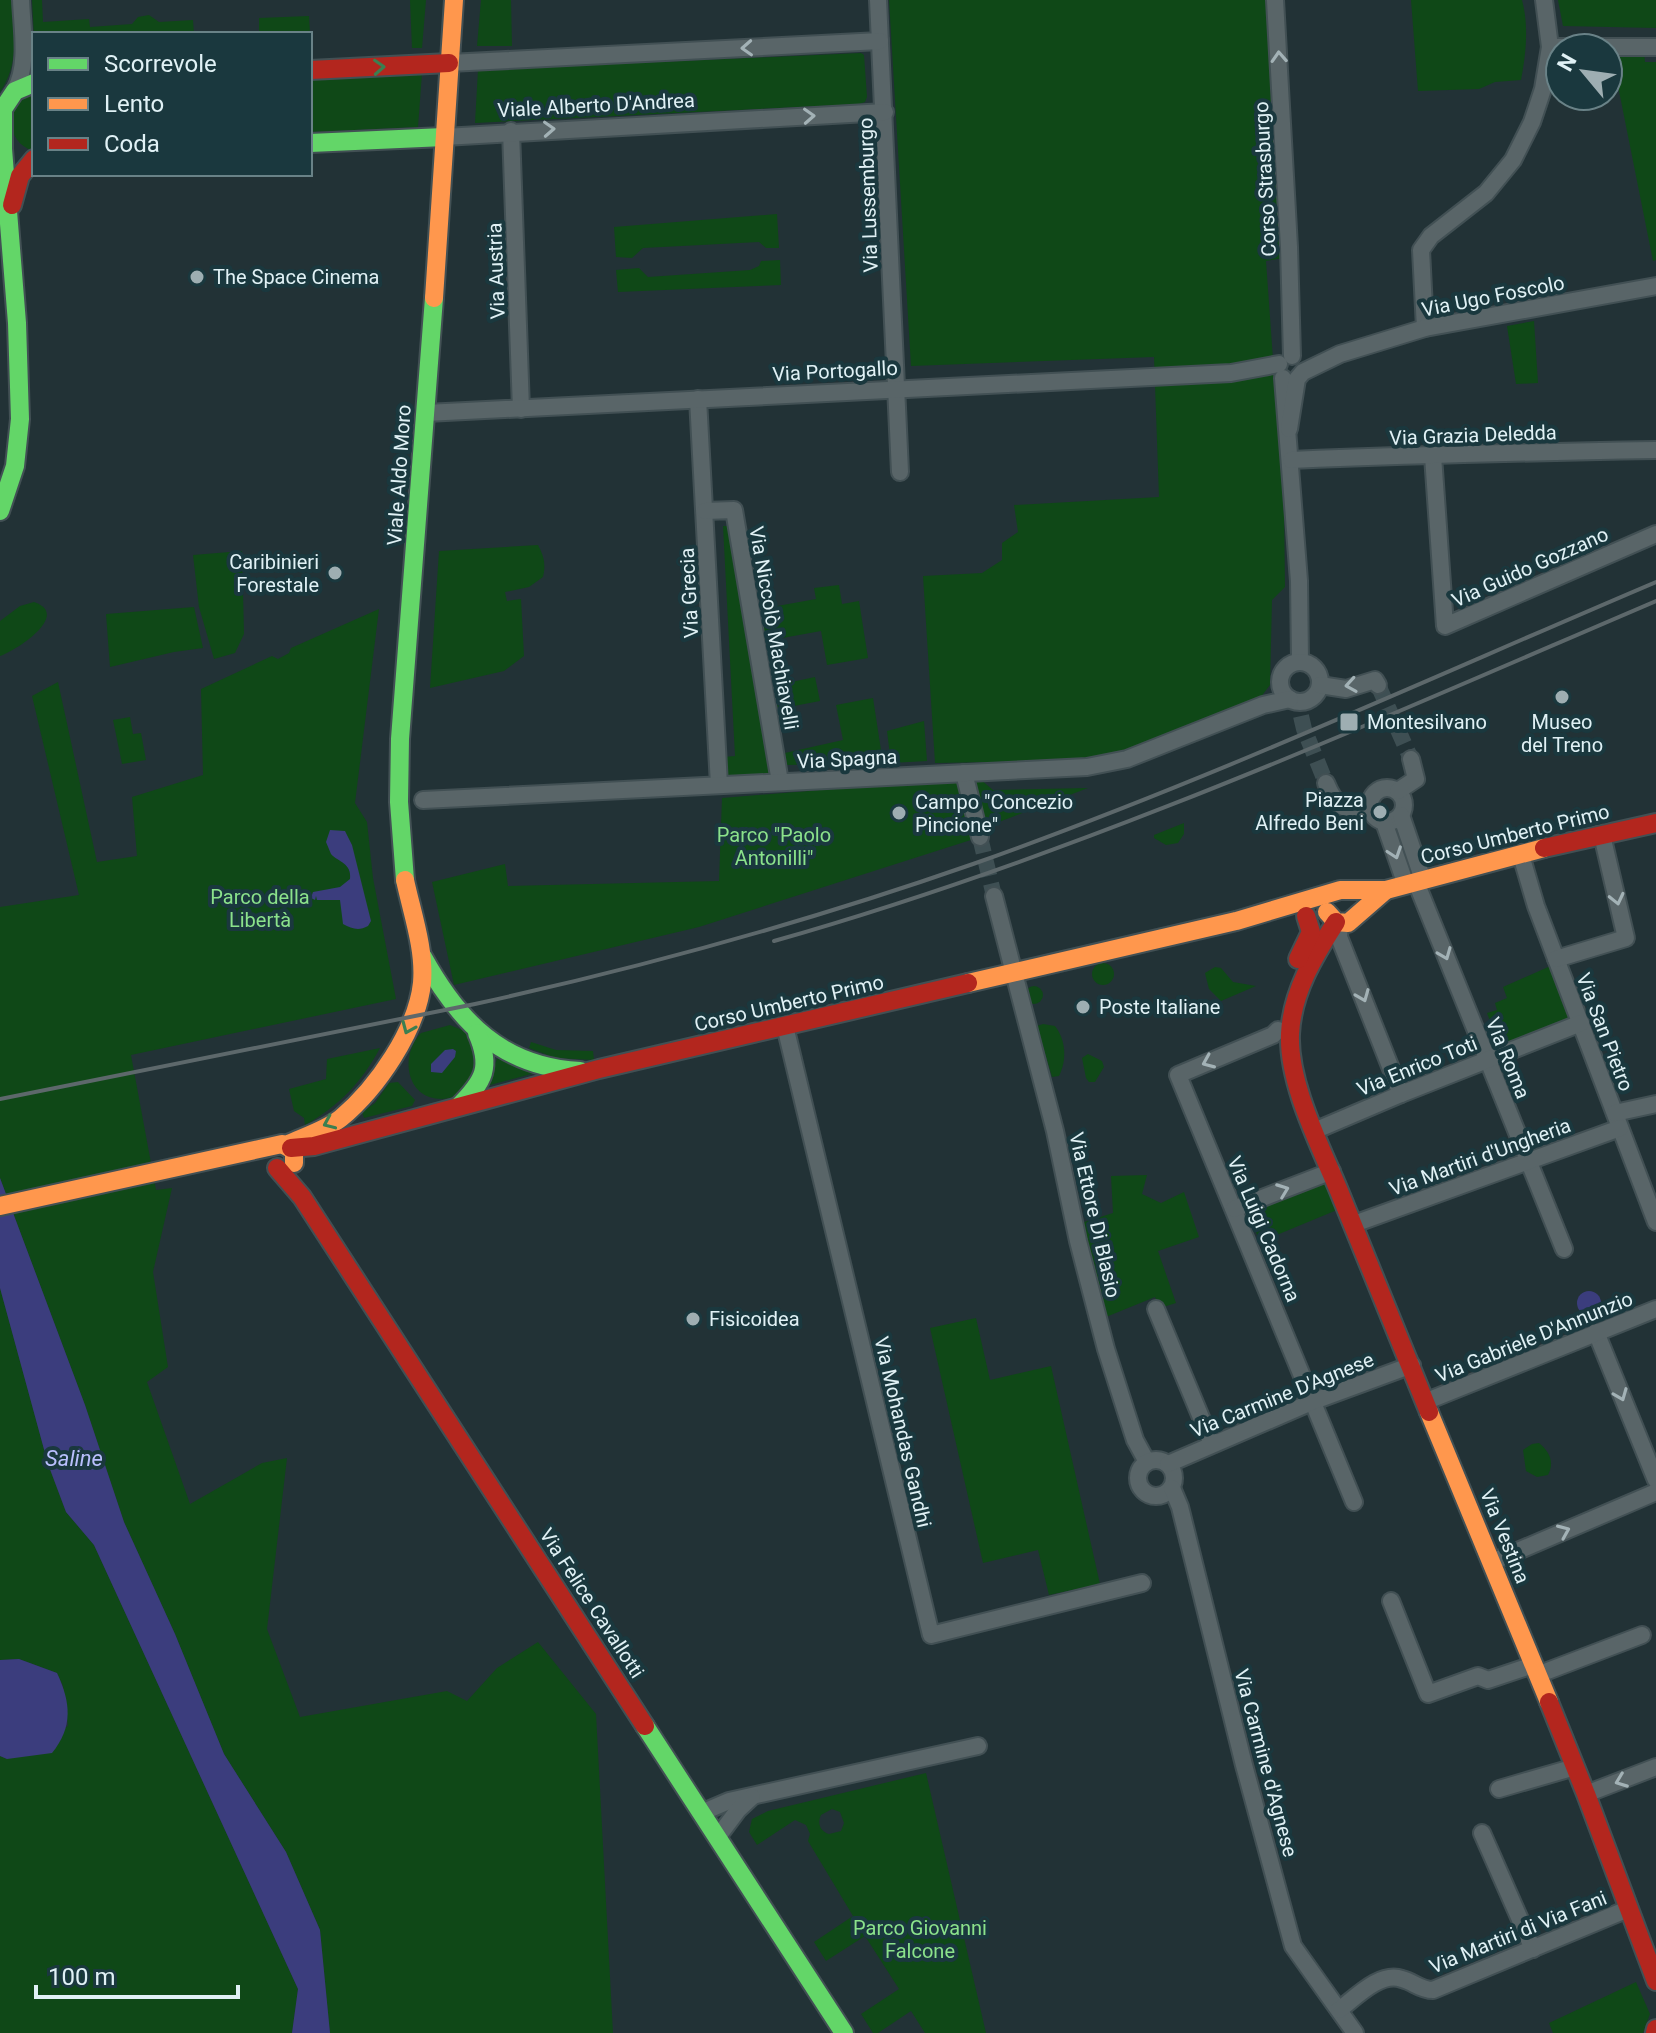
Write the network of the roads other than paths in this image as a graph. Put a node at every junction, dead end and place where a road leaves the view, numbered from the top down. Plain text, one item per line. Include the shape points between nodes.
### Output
1 (21, 0) edge
2 (454, 0) edge
3 (878, 0) edge
4 (1275, 0) edge
5 (1544, 0) edge
6 (1548, 32) edge
7 (880, 41) junction
8 (1624, 47) edge
9 (1656, 47) edge
10 (23, 53) junction
11 (449, 63) junction
12 (312, 70) edge
13 (32, 71) edge
14 (1544, 73) edge
15 (32, 83) edge
16 (15, 90) junction
17 (885, 112) junction
18 (2, 127) edge
19 (511, 131) junction
20 (444, 137) junction
21 (312, 143) edge
22 (32, 157) edge
23 (32, 161) edge
24 (9, 221) junction
25 (1656, 286) edge
26 (1425, 328) junction
27 (1291, 369) junction
28 (896, 388) junction
29 (698, 399) junction
30 (521, 409) junction
31 (426, 413) junction
32 (1656, 450) edge
33 (1433, 456) junction
34 (1291, 460) junction
35 (900, 472) dead end
36 (0, 511) edge
37 (705, 511) junction
38 (1656, 534) edge
39 (1295, 663) junction
40 (1320, 685) junction
41 (1378, 685) dead end
42 (1292, 701) junction
43 (1411, 759) tunnel mouth
44 (964, 773) junction
45 (780, 782) junction
46 (1326, 783) tunnel mouth
47 (719, 785) junction
48 (1398, 791) junction
49 (423, 800) dead end
50 (1401, 815) junction
51 (1378, 817) junction
52 (1656, 823) edge
53 (1602, 835) junction
54 (980, 837) tunnel mouth
55 (1521, 855) junction
56 (1415, 882) junction
57 (1386, 890) junction
58 (1340, 891) junction
59 (994, 896) tunnel mouth
60 (1276, 909) junction
61 (1306, 916) junction
62 (1338, 918) junction
63 (1304, 948) junction
64 (421, 952) junction
65 (1556, 959) junction
66 (1014, 974) junction
67 (1581, 1023) junction
68 (785, 1026) junction
69 (1278, 1030) junction
70 (477, 1033) junction
71 (1487, 1059) junction
72 (599, 1069) junction
73 (1401, 1094) junction
74 (1656, 1104) edge
75 (459, 1106) junction
76 (1618, 1120) junction
77 (1311, 1123) junction
78 (285, 1157) junction
79 (1527, 1160) junction
80 (1332, 1171) junction
81 (0, 1206) edge
82 (1234, 1209) junction
83 (1656, 1222) edge
84 (1354, 1224) junction
85 (1564, 1249) dead end
86 (1156, 1309) dead end
87 (1656, 1309) edge
88 (1596, 1332) junction
89 (1412, 1365) junction
90 (1314, 1401) junction
91 (1427, 1401) junction
92 (1212, 1444) junction
93 (1147, 1462) junction
94 (1168, 1464) junction
95 (1656, 1480) edge
96 (1172, 1488) junction
97 (1656, 1492) edge
98 (1354, 1502) dead end
99 (1492, 1562) junction
100 (1142, 1583) dead end
101 (1391, 1601) dead end
102 (1642, 1635) dead end
103 (1535, 1670) junction
104 (978, 1746) dead end
105 (1575, 1767) junction
106 (1656, 1767) edge
107 (1499, 1789) dead end
108 (1586, 1794) junction
109 (752, 1797) junction
110 (701, 1813) junction
111 (1482, 1833) dead end
112 (717, 1838) junction
113 (1628, 1909) junction
114 (1533, 1949) junction
115 (1651, 1951) edge
116 (1656, 1979) edge
117 (1339, 2010) junction
118 (844, 2033) edge
119 (1355, 2033) edge

1 - 10 street
2 - 11 main road, Viale Aldo Moro
3 - 7 street, Via Lussemburgo
27 -> 4 street, Corso Strasburgo
5 - 6 street
7 -> 11 street
7 - 17 street, Via Lussemburgo
8 - 9 street
10 - 13 street
10 - 16 street
12 -> 11 main road
11 - 20 main road, Viale Aldo Moro
14 - 26 street via 1535,111 1513,160 1486,193 1421,250
15 - 16 main road
16 - 18 main road via 4,106
19 -> 17 street, Viale Alberto D'Andrea
17 - 28 street, Via Lussemburgo
18 - 22 main road via 10,143
18 - 24 main road
19 - 20 street, Viale Alberto D'Andrea
19 - 30 street, Via Austria
20 - 21 main road, Viale Alberto D'Andrea
20 - 31 main road, Viale Aldo Moro
23 - 24 main road via 20,176
24 - 36 main road via 21,401 13,475
25 - 26 street, Via Ugo Foscolo
26 - 27 street, Via Ugo Foscolo
27 - 28 street, Via Portogallo
27 - 34 street, Corso Strasburgo
28 - 29 street, Via Portogallo
28 - 35 street, Via Lussemburgo
29 - 30 street, Via Portogallo
29 - 37 street, Via Grecia
30 - 31 street, Via Portogallo
31 - 64 main road, Viale Aldo Moro via 399,802 404,874
32 - 33 street, Via Grazia Deledda
33 - 34 street, Via Grazia Deledda
33 - 38 street, Via Guido Gozzano via 1445,626
34 - 39 street, Corso Strasburgo via 1299,581 1290,592
37 - 45 street, Via Niccolò Machiavelli via 734,510
37 - 47 street, Via Grecia
39 - 40 street via 1314,667
39 - 42 street via 1280,677
41 -> 40 street via 1375,680 1346,689
40 - 42 street via 1315,695
42 - 44 street, Via Spagna via 1263,705 1127,759 1087,767
43 - 48 street via 1416,779
44 - 45 street, Via Spagna
44 - 54 street
45 - 47 street, Via Spagna
46 - 51 street via 1333,801
47 - 49 street, Via Spagna
48 - 50 street via 1404,800
48 - 51 street via 1384,787 1375,792 1370,801
50 - 51 street via 1394,821
50 - 56 street
51 -> 56 street
52 - 53 main road, Corso Umberto Primo
53 - 55 main road, Corso Umberto Primo
53 -> 65 street via 1626,938
55 - 56 main road, Corso Umberto Primo
55 - 65 street, Via San Pietro
56 - 57 main road, Corso Umberto Primo
56 -> 71 street, Via Roma
57 - 58 main road, Corso Umberto Primo
57 - 62 main road, Corso Umberto Primo
58 - 60 main road, Corso Umberto Primo
58 - 62 main road via 1327,901
58 - 62 main road via 1360,900
59 - 66 street, Via Ettore Di Blasio
60 - 61 main road, Corso Umberto Primo
60 - 66 main road, Corso Umberto Primo
61 - 62 main road, Corso Umberto Primo
61 - 63 main road, Via Vestina via 1312,931
62 - 63 main road, Via Vestina
62 -> 73 street via 1339,937
62 - 77 main road, Via Vestina via 1306,974 1292,1020 1292,1052
63 - 69 main road, Via Vestina via 1285,989
64 - 70 main road, Viale Aldo Moro via 449,1001
64 -> 78 main road, Viale Aldo Moro via 417,1007 388,1064 340,1119
65 - 67 street, Via San Pietro
66 - 68 main road, Corso Umberto Primo
66 - 93 street, Via Ettore Di Blasio via 1106,1349
67 - 71 street, Via Enrico Toti
67 - 76 street, Via San Pietro
68 - 72 main road, Corso Umberto Primo
68 - 100 street, Via Mohandas Gandhi via 931,1635
69 - 77 main road, Via Vestina via 1288,1084
69 -> 82 street, Via Luigi Cadorna via 1178,1075
70 - 72 main road, Viale Aldo Moro via 537,1066 562,1072
70 - 75 main road, Viale Aldo Moro via 487,1054 486,1068 476,1090
71 - 73 street, Via Enrico Toti
71 - 79 street, Via Roma
72 - 75 main road, Corso Umberto Primo
73 - 77 street, Via Enrico Toti
74 - 76 street, Via Martiri d'Ungheria
75 - 78 main road, Corso Umberto Primo
76 - 79 street, Via Martiri d'Ungheria
76 - 83 street, Via San Pietro
77 - 80 main road, Via Vestina
78 - 81 main road via 222,1157
78 - 110 main road, Via Felice Cavallotti via 302,1197
79 - 84 street, Via Martiri d'Ungheria
79 - 85 street, Via Roma
82 -> 80 street
80 - 84 main road, Via Vestina
82 - 90 street, Via Luigi Cadorna
84 - 89 main road, Via Vestina
86 - 92 street
87 - 88 street, Via Gabriele D'Annunzio
88 - 91 street, Via Gabriele D'Annunzio
88 -> 95 street
89 - 90 street, Via Carmine D'Agnese
89 - 91 main road, Via Vestina
90 - 92 street, Via Carmine D'Agnese
90 - 98 street, Via Luigi Cadorna
91 - 99 main road, Via Vestina
92 - 94 street, Via Carmine D'Agnese
93 - 94 street
93 - 96 street via 1138,1475 1142,1490 1155,1496
94 - 96 street via 1175,1478
96 - 117 street, Via Carmine d'Agnese via 1293,1946
99 -> 97 street
99 - 103 main road, Via Vestina
101 - 103 street via 1428,1694 1478,1676 1488,1680
102 - 103 street
103 - 105 main road, Via Vestina
104 - 109 street
105 - 107 street
105 - 108 main road, Via Vestina
106 -> 108 street
108 - 113 main road, Via Vestina
109 - 110 street
109 - 112 street
110 - 112 main road, Via Felice Cavallotti
111 - 114 street
112 - 118 main road, Via Felice Cavallotti
113 - 114 street, Via Martiri di Via Fani
113 - 115 main road, Via Vestina
114 - 117 street, Via Martiri di Via Fani via 1433,1990 1403,1979 1384,1979
115 - 116 main road, Via Vestina
117 - 119 street, Via Carmine d'Agnese

